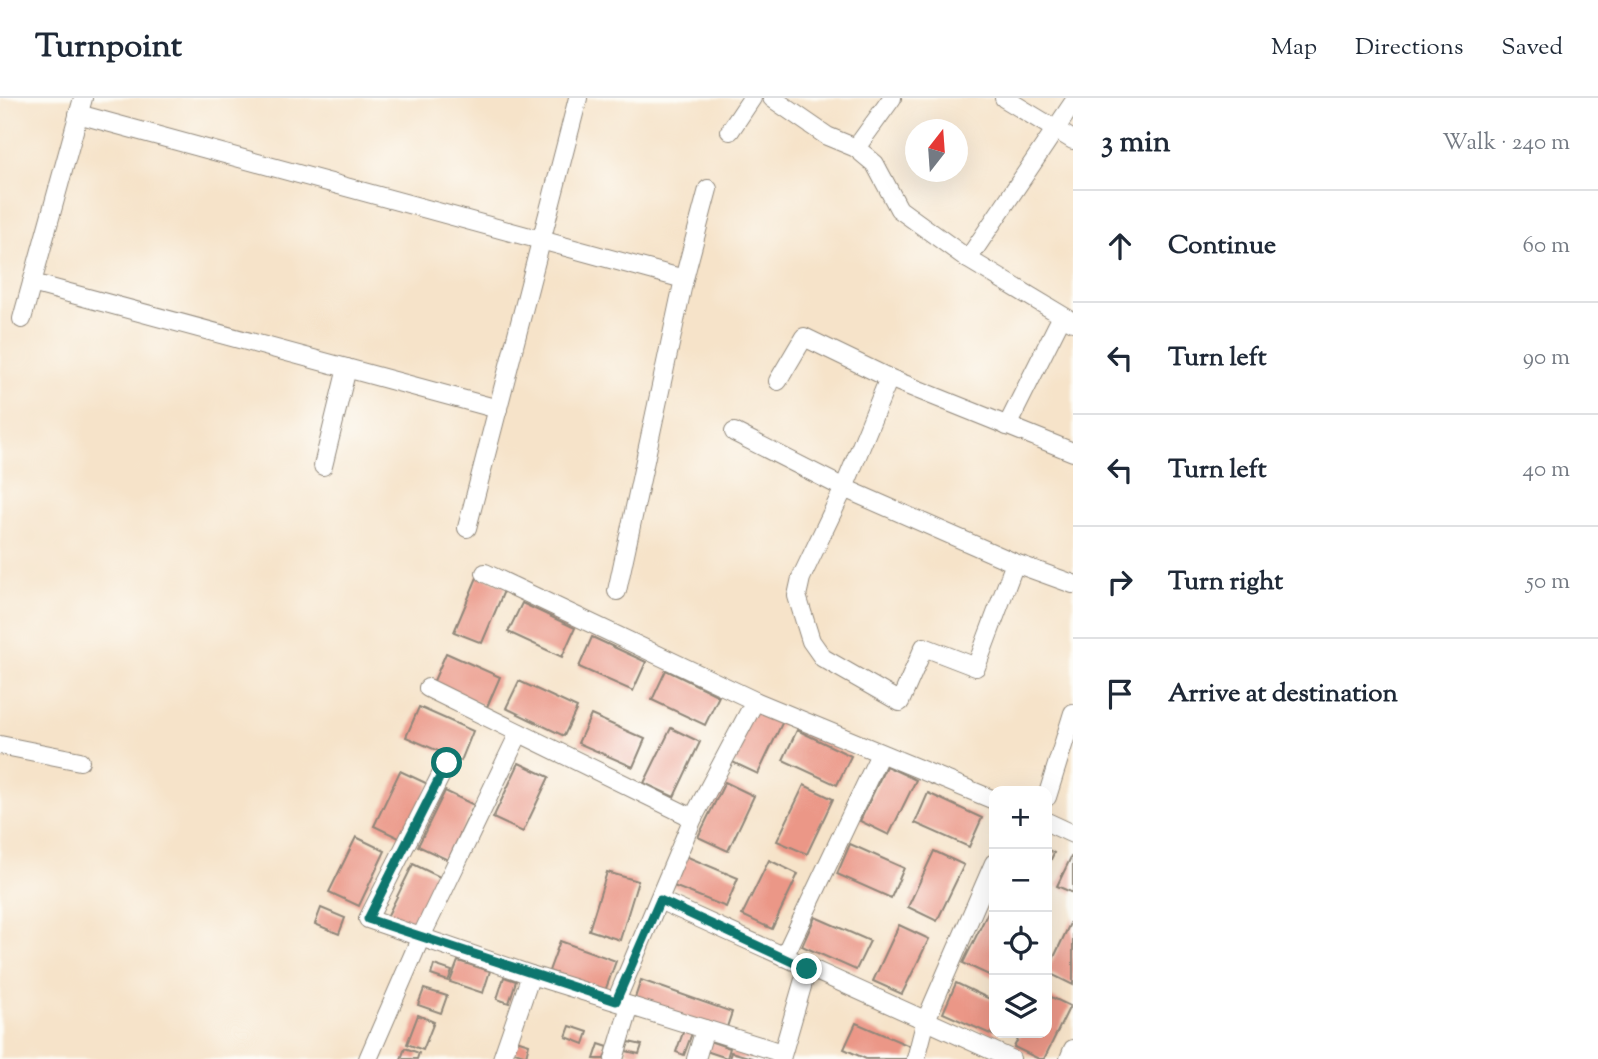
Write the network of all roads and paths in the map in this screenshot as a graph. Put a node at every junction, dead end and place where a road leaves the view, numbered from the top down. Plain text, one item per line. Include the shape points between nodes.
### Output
1 (578, 98) edge
2 (752, 98) edge
3 (772, 98) edge
4 (892, 98) edge
5 (1004, 98) edge
6 (1073, 103) edge
7 (80, 106) edge
8 (1057, 129) junction
9 (730, 131) dead end
10 (1073, 140) edge
11 (856, 148) junction
12 (709, 189) dead end
13 (541, 240) junction
14 (968, 259) junction
15 (684, 279) junction
16 (32, 284) junction
17 (22, 319) dead end
18 (1067, 320) edge
19 (347, 368) junction
20 (889, 379) junction
21 (778, 381) dead end
22 (498, 409) junction
23 (1007, 426) junction
24 (734, 432) dead end
25 (1073, 452) edge
26 (323, 466) dead end
27 (844, 488) junction
28 (467, 528) dead end
29 (1015, 563) junction
30 (485, 573) dead end
31 (1073, 583) edge
32 (617, 591) dead end
33 (428, 688) dead end
34 (755, 701) junction
35 (1073, 713) edge
36 (519, 733) junction
37 (0, 745) edge
38 (880, 754) junction
39 (80, 761) dead end
40 (447, 763) dead end
41 (1050, 786) edge
42 (989, 798) edge
43 (693, 818) junction
44 (1052, 824) edge
45 (1073, 834) edge
46 (989, 875) edge
47 (660, 900) junction
48 (420, 939) junction
49 (784, 957) junction
50 (807, 969) junction
51 (531, 975) junction
52 (623, 1003) junction
53 (926, 1020) junction
54 (705, 1029) junction
55 (1073, 1049) edge
56 (781, 1056) edge
57 (368, 1059) edge
58 (502, 1059) edge
59 (614, 1059) edge
60 (696, 1059) edge
61 (916, 1059) edge
62 (1011, 1059) edge
63 (1069, 1059) edge

1 - 13 street
2 - 9 street
3 - 11 street via 827,136
4 - 11 street
5 - 8 street
6 - 8 street
7 - 13 street
7 - 16 street
8 - 10 street
8 - 14 street
11 - 14 street via 875,164 899,209
12 - 15 street
13 - 15 street
13 - 22 street
14 - 18 street
15 - 32 street
16 - 17 street
16 - 19 street
18 - 23 street
19 - 22 street
19 - 26 street
20 - 21 street via 804,337
20 - 23 street
20 - 27 street
22 - 28 street
23 - 25 street
24 - 27 street
27 - 29 street
27 - 29 street via 801,578 797,597 811,641 823,659 900,702 924,647 976,667
29 - 31 street
30 - 34 street
33 - 36 street
34 - 38 street
34 - 43 street
35 - 41 street
36 - 43 street
36 - 48 street
37 - 39 street
38 - 42 street
38 - 49 street
40 - 48 street via 368,919
43 - 47 street
44 - 45 street
46 - 53 street
47 - 49 street
47 - 52 street
48 - 51 street
48 - 57 street
49 - 50 street
50 - 53 street
50 - 56 street
51 - 52 street
51 - 58 street
52 - 54 street
52 - 59 street
53 - 61 street
53 - 62 street
54 - 56 street
54 - 60 street
55 - 63 street

